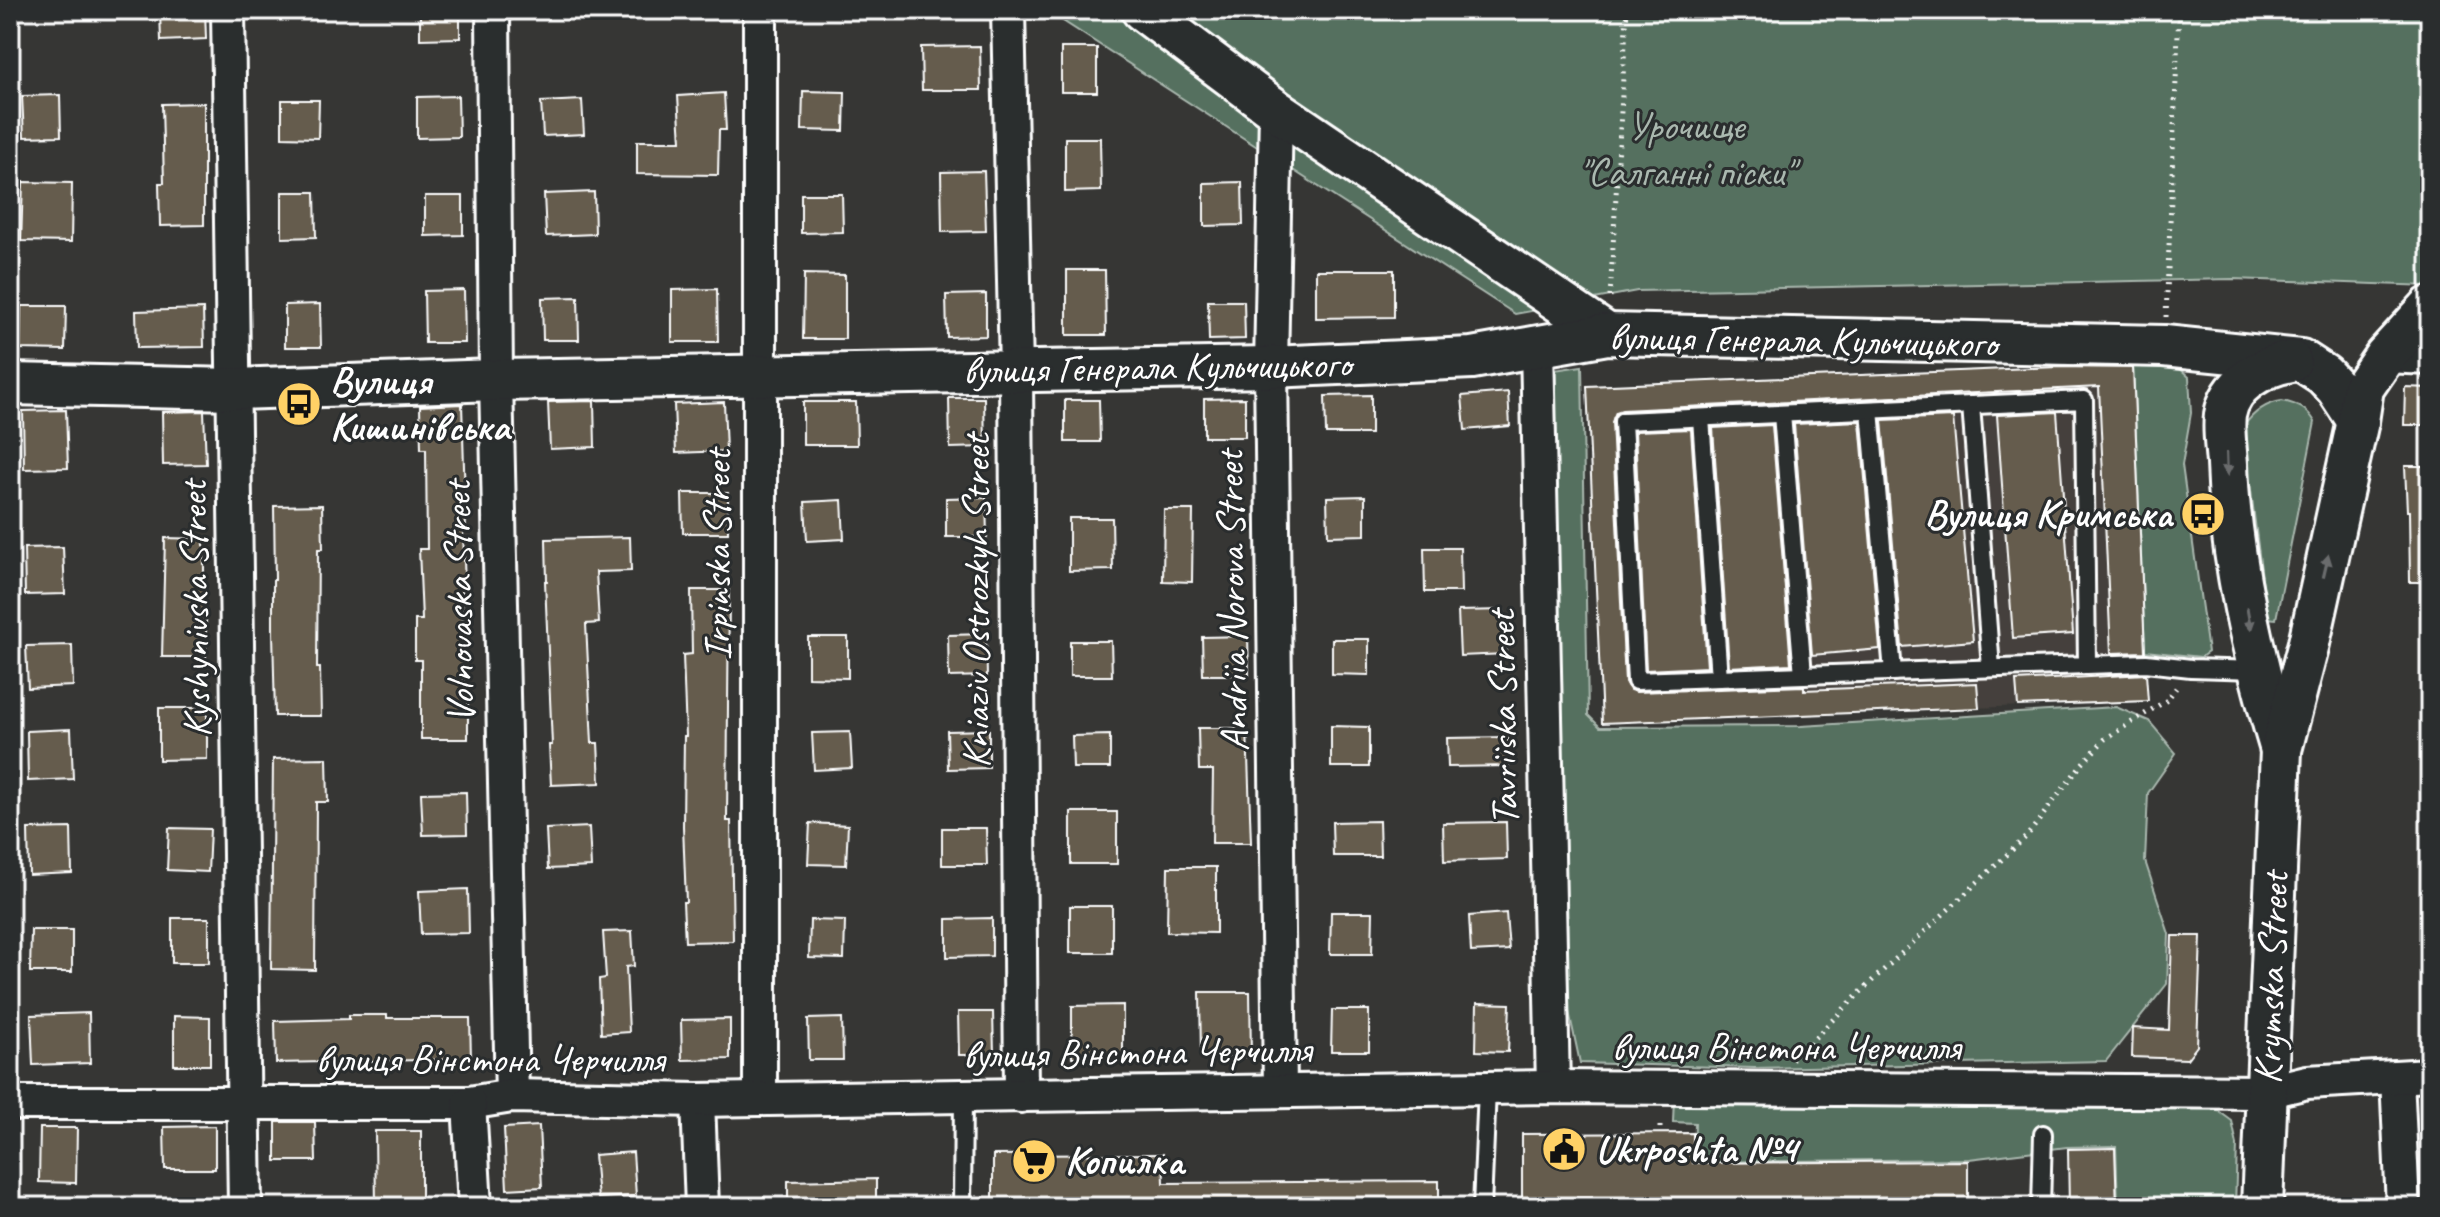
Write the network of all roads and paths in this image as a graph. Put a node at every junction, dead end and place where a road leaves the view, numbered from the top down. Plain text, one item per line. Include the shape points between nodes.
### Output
1 (228, 10) edge
2 (493, 10) edge
3 (760, 10) edge
4 (1008, 10) edge
5 (1142, 10) edge
6 (1627, 10) edge
7 (2179, 10) edge
8 (1276, 110) junction
9 (2430, 307) edge
10 (1607, 334) junction
11 (1537, 346) junction
12 (2164, 346) junction
13 (2385, 356) junction
14 (2430, 358) edge
15 (2301, 360) junction
16 (1271, 367) junction
17 (1016, 371) junction
18 (759, 376) junction
19 (496, 380) junction
20 (10, 384) edge
21 (234, 389) junction
22 (1971, 405) junction
23 (1870, 410) junction
24 (1782, 414) junction
25 (2225, 414) junction
26 (1701, 418) junction
27 (2358, 421) junction
28 (2309, 643) junction
29 (2087, 665) junction
30 (1991, 668) junction
31 (2191, 668) junction
32 (2258, 670) junction
33 (1893, 672) junction
34 (1803, 675) junction
35 (1719, 678) junction
36 (2281, 750) junction
37 (2430, 1075) edge
38 (2397, 1077) junction
39 (1553, 1087) junction
40 (1487, 1089) junction
41 (1762, 1089) junction
42 (1280, 1091) junction
43 (2266, 1092) junction
44 (512, 1096) junction
45 (963, 1096) junction
46 (1021, 1096) junction
47 (760, 1099) junction
48 (698, 1100) junction
49 (10, 1103) edge
50 (242, 1103) junction
51 (469, 1103) junction
52 (2043, 1134) dead end
53 (245, 1207) edge
54 (475, 1207) edge
55 (702, 1207) edge
56 (962, 1207) edge
57 (1482, 1207) edge
58 (2041, 1207) edge
59 (2262, 1207) edge
60 (2403, 1207) edge

1 - 21 street, Kyshynivska Street
2 - 19 street, Volnovaska Street
3 - 18 street, Irpinska Street
4 - 17 street, Kniaziv Ostrozkyh Street
5 - 8 street
6 - 10 path
7 - 12 path
8 - 10 street
8 - 16 street, Andriia Norova Street
9 - 13 street, Krymska Street
10 - 11 street, вулиця Генерала Кульчицького
10 - 12 street, вулиця Генерала Кульчицького
11 - 16 street, вулиця Генерала Кульчицького via 1472,358
11 - 39 street, Tavriiska Street
12 - 15 street, вулиця Генерала Кульчицького
12 - 25 street, Krymska Street via 2191,356
13 - 14 street
13 - 15 street via 2346,365
13 - 27 street, Krymska Street via 2363,388
15 - 25 street via 2248,378
15 - 27 street via 2324,375
16 - 17 street, вулиця Генерала Кульчицького
16 - 42 street, Andriia Norova Street
17 - 18 street, вулиця Генерала Кульчицького
17 - 46 street, Kniaziv Ostrozkyh Street
18 - 19 street, вулиця Генерала Кульчицького
18 - 47 street, Irpinska Street
19 - 21 street, вулиця Генерала Кульчицького
19 - 44 street, Volnovaska Street
20 - 21 street, вулиця Генерала Кульчицького
21 - 50 street, Kyshynivska Street
22 - 23 lane
22 - 29 lane via 2084,400
22 - 30 lane
23 - 24 lane
23 - 33 lane
24 - 26 lane
24 - 34 lane
25 -> 32 street, Krymska Street via 2228,515
26 - 35 lane
26 - 35 lane via 1623,421 1636,681
28 -> 27 street, Krymska Street
28 - 32 street via 2290,666
28 - 36 street, Krymska Street
29 - 30 lane
29 - 31 lane
30 - 33 lane
31 - 32 lane
31 - 41 path via 2167,700 2105,739 2027,836
32 - 36 street, Krymska Street
33 - 34 lane
34 - 35 lane
36 - 43 street, Krymska Street
37 - 38 street, вулиця Вінстона Черчилля
38 - 43 street, вулиця Вінстона Черчилля via 2307,1082
38 - 60 street
39 - 40 street, вулиця Вінстона Черчилля
39 - 41 street, вулиця Вінстона Черчилля
40 - 42 street, вулиця Вінстона Черчилля
40 - 57 lane
41 - 43 street, вулиця Вінстона Черчилля
42 - 46 street, вулиця Вінстона Черчилля
43 - 59 street, Krymska Street
44 - 48 street, вулиця Вінстона Черчилля
44 - 51 street, вулиця Вінстона Черчилля
45 - 46 street, вулиця Вінстона Черчилля
45 - 47 street, вулиця Вінстона Черчилля
45 - 56 lane
47 - 48 street, вулиця Вінстона Черчилля
48 - 55 street
49 - 50 street, вулиця Вінстона Черчилля
50 - 51 street, вулиця Вінстона Черчилля
50 - 53 street, Kyshynivska Street
51 - 54 street
52 - 58 lane

